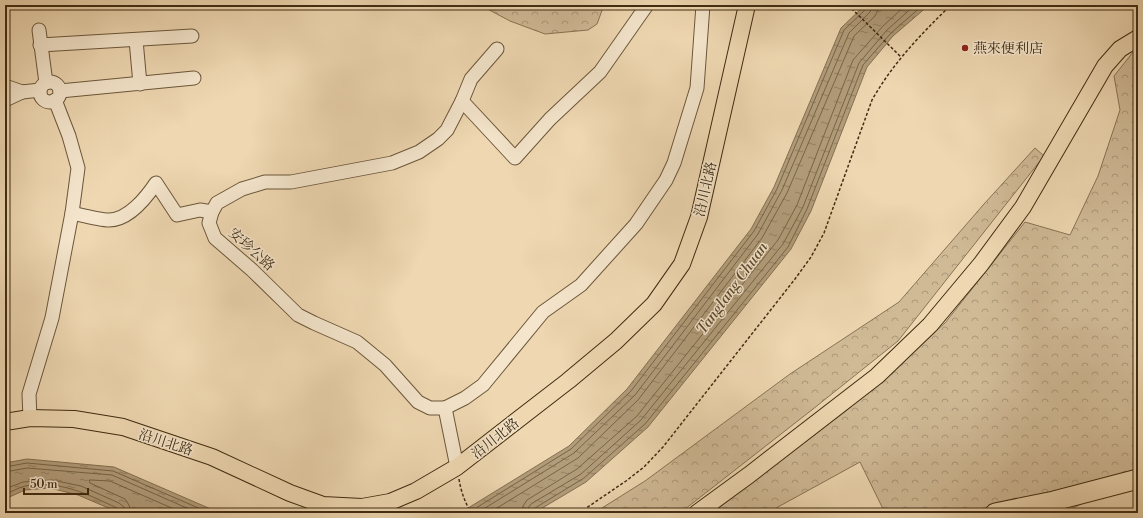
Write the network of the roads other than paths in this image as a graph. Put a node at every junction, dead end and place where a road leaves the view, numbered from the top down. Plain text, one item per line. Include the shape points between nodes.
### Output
1 (647, 5) edge
2 (703, 5) edge
3 (747, 5) edge
4 (38, 30) dead end
5 (192, 36) dead end
6 (1138, 38) edge
7 (136, 40) junction
8 (40, 45) junction
9 (497, 49) dead end
10 (194, 78) dead end
11 (140, 84) junction
12 (5, 86) edge
13 (43, 86) junction
14 (22, 92) junction
15 (57, 96) junction
16 (5, 100) edge
17 (462, 101) junction
18 (212, 212) junction
19 (72, 213) junction
20 (445, 408) junction
21 (30, 418) junction
22 (5, 422) edge
23 (457, 467) junction
24 (1137, 482) edge
25 (697, 513) edge
26 (995, 513) edge

1 - 17 street via 600,72 550,118 515,158
2 - 20 street via 697,88 674,163 666,180 636,224 581,285 543,312 483,385
3 - 23 main road, 沿川北路 via 699,217 682,264 654,304 616,341
4 - 8 street
5 - 7 street
6 - 25 main road via 1120,50 1105,66 1023,207 981,264 930,325 877,376
7 - 8 street
7 - 11 street
8 - 13 street
9 - 17 street via 472,80
10 - 11 street
11 - 15 street
12 - 14 street
13 - 14 street
13 - 15 street via 40,96 45,101 52,102
14 - 16 street
15 - 19 street via 78,168
17 - 18 street via 447,130 419,152 392,163 291,182 264,182 242,189 217,203
18 - 19 street via 200,210 177,215 156,183 148,196 121,218 108,220
18 - 20 street, 安珍公路 via 209,223 215,238 298,315 357,342 385,365 418,402 430,408
19 - 21 street via 52,318 29,394
20 - 23 street
21 - 22 main road, 沿川北路
21 - 23 main road, 沿川北路 via 74,419 123,427 212,457 290,494 323,504 362,507 390,502 416,491
24 - 26 highway

